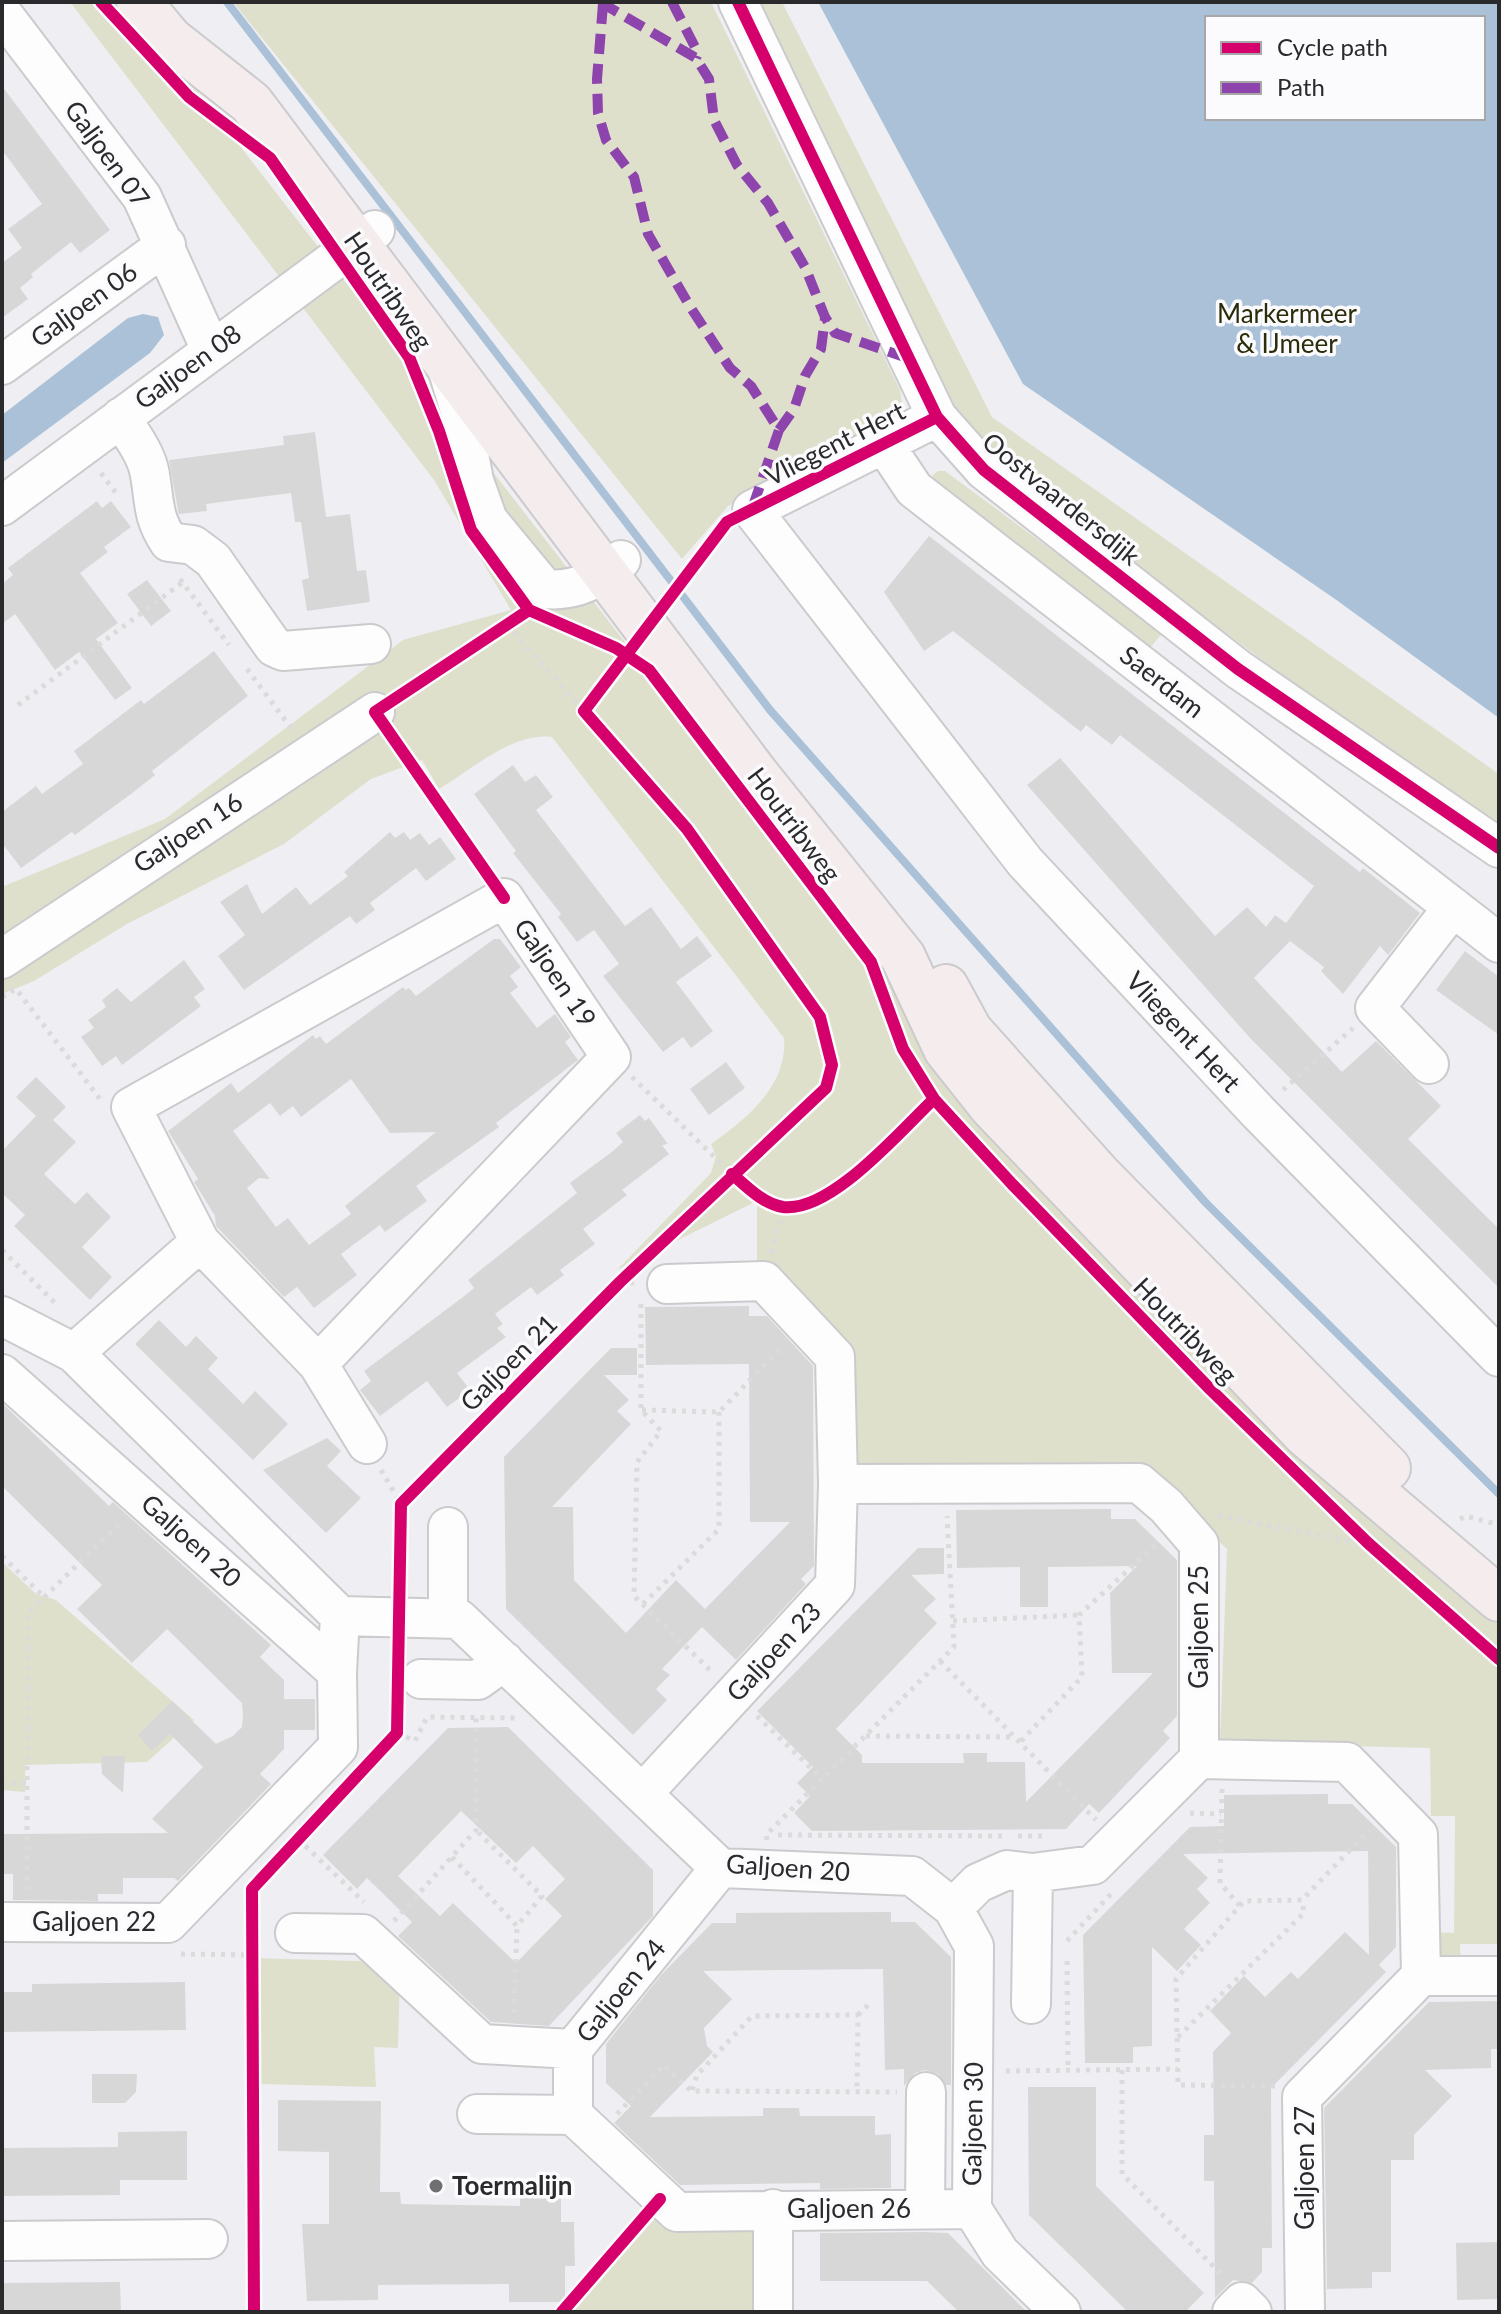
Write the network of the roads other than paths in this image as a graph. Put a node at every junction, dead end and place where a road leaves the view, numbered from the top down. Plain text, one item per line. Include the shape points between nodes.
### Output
1 (139, 2) edge
2 (167, 2) edge
3 (738, 2) edge
4 (2, 13) edge
5 (366, 237) junction
6 (166, 245) junction
7 (211, 350) junction
8 (445, 360) junction
9 (2, 365) edge
10 (121, 417) junction
11 (937, 417) junction
12 (884, 444) junction
13 (2, 506) edge
14 (613, 566) junction
15 (371, 644) dead end
16 (375, 712) dead end
17 (1499, 848) edge
18 (1453, 907) junction
19 (1499, 943) edge
20 (2, 959) edge
21 (1429, 1064) dead end
22 (200, 1242) junction
23 (654, 1291) road end
24 (2, 1316) edge
25 (82, 1346) junction
26 (1499, 1357) edge
27 (318, 1364) junction
28 (2, 1374) edge
29 (367, 1444) dead end
30 (838, 1484) junction
31 (448, 1527) dead end
32 (1440, 1533) junction
33 (1499, 1570) edge
34 (1499, 1599) edge
35 (340, 1616) junction
36 (448, 1618) junction
37 (504, 1661) junction
38 (337, 1672) junction
39 (421, 1679) dead end
40 (1210, 1760) junction
41 (643, 1793) junction
42 (720, 1868) junction
43 (1033, 1873) junction
44 (953, 1908) junction
45 (14, 1922) edge
46 (295, 1933) dead end
47 (1421, 1976) junction
48 (1499, 1976) edge
49 (1031, 2004) dead end
50 (573, 2049) junction
51 (926, 2092) road end
52 (477, 2114) dead end
53 (584, 2126) junction
54 (773, 2209) junction
55 (925, 2209) junction
56 (972, 2209) junction
57 (208, 2239) dead end
58 (2, 2241) edge
59 (773, 2312) edge
60 (1061, 2312) edge
61 (1305, 2312) edge

1 - 5 main road, Houtribweg via 170,39 251,103
2 - 5 main road, Houtribweg via 259,78
3 - 11 street, Oostvaardersdijk
4 - 6 street, Galjoen 07 via 142,197
5 - 7 street, Galjoen 08
5 - 8 main road, Houtribweg
5 - 14 main road, Houtribweg
6 - 7 street, Galjoen 07
6 - 9 street, Galjoen 06
7 - 10 street, Galjoen 08
8 - 14 main road, Houtribweg
8 - 14 street, Houtribweg via 488,520 545,589 584,586
10 - 13 street, Galjoen 08
10 - 15 street via 145,458 152,505 169,542 193,545 213,560 274,647 283,651
11 - 12 street, Vliegent Hert
11 - 17 street, Oostvaardersdijk via 984,470 1238,669
12 - 18 street, Saerdam via 914,489
12 - 26 street, Vliegent Hert via 752,510 1025,862 1258,1112
14 - 32 main road, Houtribweg via 913,927 970,1031 1099,1175 1361,1444
16 - 20 street, Galjoen 16
18 - 19 street, Saerdam
18 - 21 street via 1375,1008
22 - 25 street
22 - 27 street
22 - 27 street, Galjoen 19 via 131,1107 504,898 611,1057
23 - 30 street, Galjoen 23 via 764,1281 835,1357
24 - 25 street, Galjoen 20
25 - 35 street, Galjoen 20
27 - 29 street
28 - 38 street, Galjoen 20
30 - 40 street, Galjoen 25 via 1139,1483 1199,1544
30 - 41 street, Galjoen 23 via 835,1585
31 - 36 street
32 - 33 main road, Houtribweg
32 - 34 main road, Houtribweg
35 - 36 street
35 - 38 street
36 - 37 street, Galjoen 20 via 459,1619
37 - 39 street via 478,1680
37 - 41 street, Galjoen 20
38 - 45 street, Galjoen 22 via 338,1747 263,1852 168,1923
40 - 43 street via 1093,1865
40 - 47 street via 1347,1762 1392,1807 1418,1835
41 - 42 street, Galjoen 20
42 - 44 street, Galjoen 20 via 769,1852 912,1876
42 - 50 street, Galjoen 24
43 - 44 street via 1007,1870 978,1883
43 - 49 street
44 - 56 street, Galjoen 30 via 974,1946
46 - 50 street, Galjoen 24 via 363,1934 482,2044
47 - 48 street
47 - 61 street, Galjoen 27 via 1302,2097
50 - 53 street
51 - 55 street, Galjoen 26
52 - 53 street
53 - 54 street, Galjoen 26 via 677,2212
54 - 55 street, Galjoen 26
54 - 59 street, Galjoen 26
55 - 56 street, Galjoen 26
56 - 60 street, Galjoen 30 via 1000,2253
57 - 58 street

